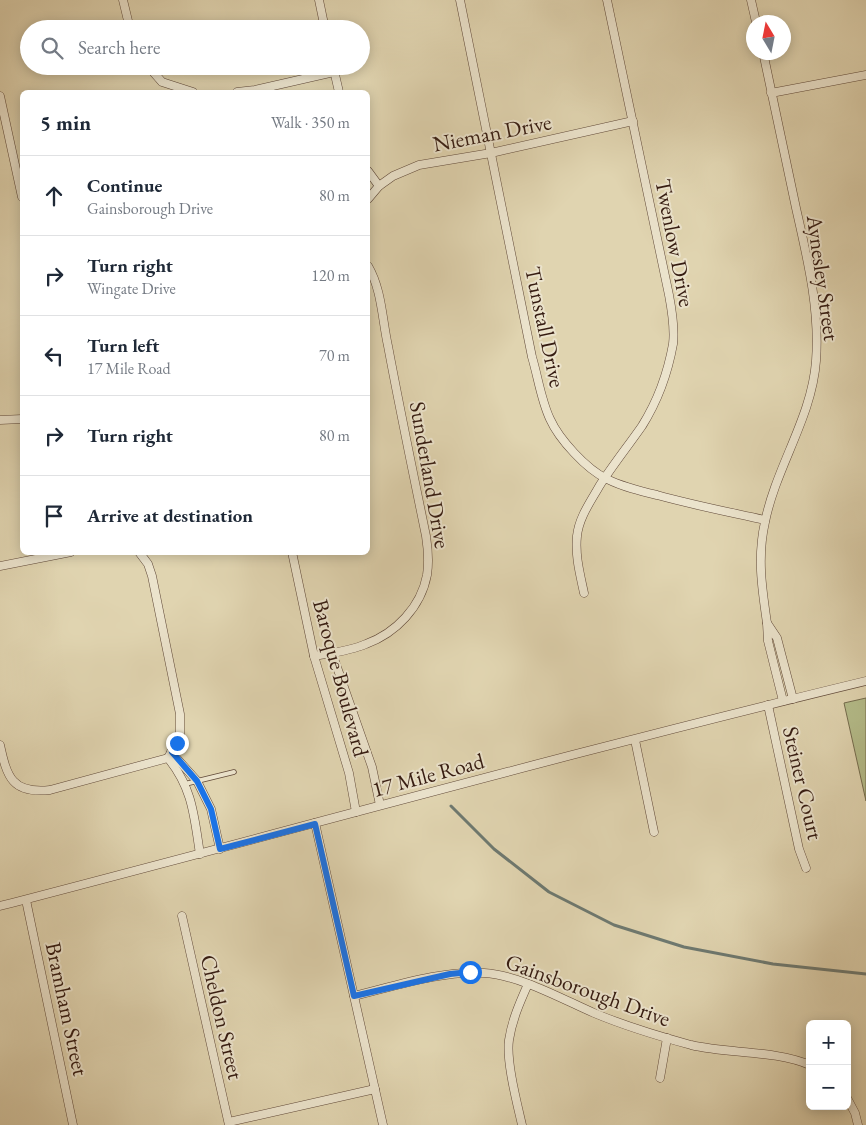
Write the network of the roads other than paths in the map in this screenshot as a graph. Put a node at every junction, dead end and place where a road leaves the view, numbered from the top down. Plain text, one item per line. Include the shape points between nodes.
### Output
1 (123, 0) edge
2 (319, 0) edge
3 (460, 0) edge
4 (607, 0) edge
5 (751, 0) edge
6 (754, 15) edge
7 (128, 20) edge
8 (323, 20) edge
9 (764, 60) edge
10 (156, 75) edge
11 (311, 75) edge
12 (335, 75) edge
13 (866, 75) edge
14 (187, 90) edge
15 (255, 90) edge
16 (338, 90) edge
17 (771, 94) junction
18 (0, 96) edge
19 (633, 121) junction
20 (491, 153) junction
21 (370, 174) edge
22 (379, 186) junction
23 (20, 188) edge
24 (370, 197) edge
25 (370, 270) edge
26 (20, 419) edge
27 (0, 420) edge
28 (605, 478) junction
29 (765, 520) junction
30 (56, 555) edge
31 (141, 555) edge
32 (293, 555) edge
33 (0, 566) edge
34 (584, 593) dead end
35 (767, 623) junction
36 (332, 653) junction
37 (314, 656) junction
38 (866, 681) edge
39 (793, 699) junction
40 (783, 701) junction
41 (768, 705) junction
42 (635, 740) junction
43 (0, 745) edge
44 (170, 755) junction
45 (234, 772) dead end
46 (197, 781) junction
47 (185, 784) junction
48 (380, 805) junction
49 (356, 812) junction
50 (315, 824) junction
51 (654, 832) dead end
52 (220, 849) junction
53 (200, 854) junction
54 (806, 868) dead end
55 (26, 900) junction
56 (0, 906) edge
57 (182, 916) dead end
58 (528, 984) junction
59 (354, 996) junction
60 (667, 1038) junction
61 (806, 1063) edge
62 (660, 1078) dead end
63 (375, 1089) junction
64 (851, 1106) edge
65 (229, 1123) edge
66 (73, 1125) edge
67 (383, 1125) edge
68 (522, 1125) edge
69 (858, 1125) edge

1 - 7 street
2 - 8 street
3 - 20 street, Tunstall Drive
4 - 19 street, Twenlow Drive
5 - 6 street
9 - 17 street, Aynesley Street
10 - 14 street via 162,82
11 - 15 street
12 - 16 street
13 - 17 street
17 - 29 street, Aynesley Street via 807,259 817,332 816,362 810,391
18 - 23 street
19 - 20 street, Nieman Drive
19 - 28 street, Twenlow Drive via 669,295 673,344 652,407
20 - 22 street, Nieman Drive via 419,165
20 - 28 street, Tunstall Drive via 544,404 555,430 568,446
21 - 22 street
22 - 24 street, Nieman Drive
25 - 36 street, Sunderland Drive via 380,297 426,536 427,575 414,606 392,630 365,645
26 - 27 street
28 - 29 street, Tunstall Drive via 663,497
28 - 34 street, Twenlow Drive via 580,520 577,536 577,561
29 - 35 street, Aynesley Street via 760,578
30 - 33 street
31 - 44 street via 152,576 180,714 180,735
32 - 37 street, Baroque Boulevard
35 - 39 street, Aynesley Street via 777,638
35 - 40 street, Aynesley Street via 768,641
36 - 37 street, Sunderland Drive
36 - 48 street, Baroque Boulevard via 372,767
37 - 49 street, Baroque Boulevard via 349,773
38 - 39 street, 17 Mile Road
39 - 40 street, 17 Mile Road
40 - 41 street, 17 Mile Road
41 - 42 street, 17 Mile Road
41 - 54 street, Steiner Court via 799,849
42 - 48 street, 17 Mile Road
42 - 51 street
43 - 44 street via 9,778 38,792
44 - 46 street
44 - 47 street
45 - 46 lane
46 - 47 lane
46 - 52 street via 211,809
47 - 53 street via 194,813
48 - 49 street, 17 Mile Road
49 - 50 street, 17 Mile Road
50 - 52 street, 17 Mile Road
50 - 59 street
52 - 53 street, 17 Mile Road
53 - 55 street, 17 Mile Road
55 - 56 street, 17 Mile Road
55 - 66 street, Bramham Street
57 - 65 street, Cheldon Street
58 - 59 street, Gainsborough Drive via 500,975 470,972
58 - 60 street, Gainsborough Drive via 616,1021
58 - 68 street via 508,1042
59 - 63 street
60 - 61 street, Gainsborough Drive via 730,1052 797,1059
60 - 62 street
63 - 65 street
63 - 67 street
64 - 69 street

